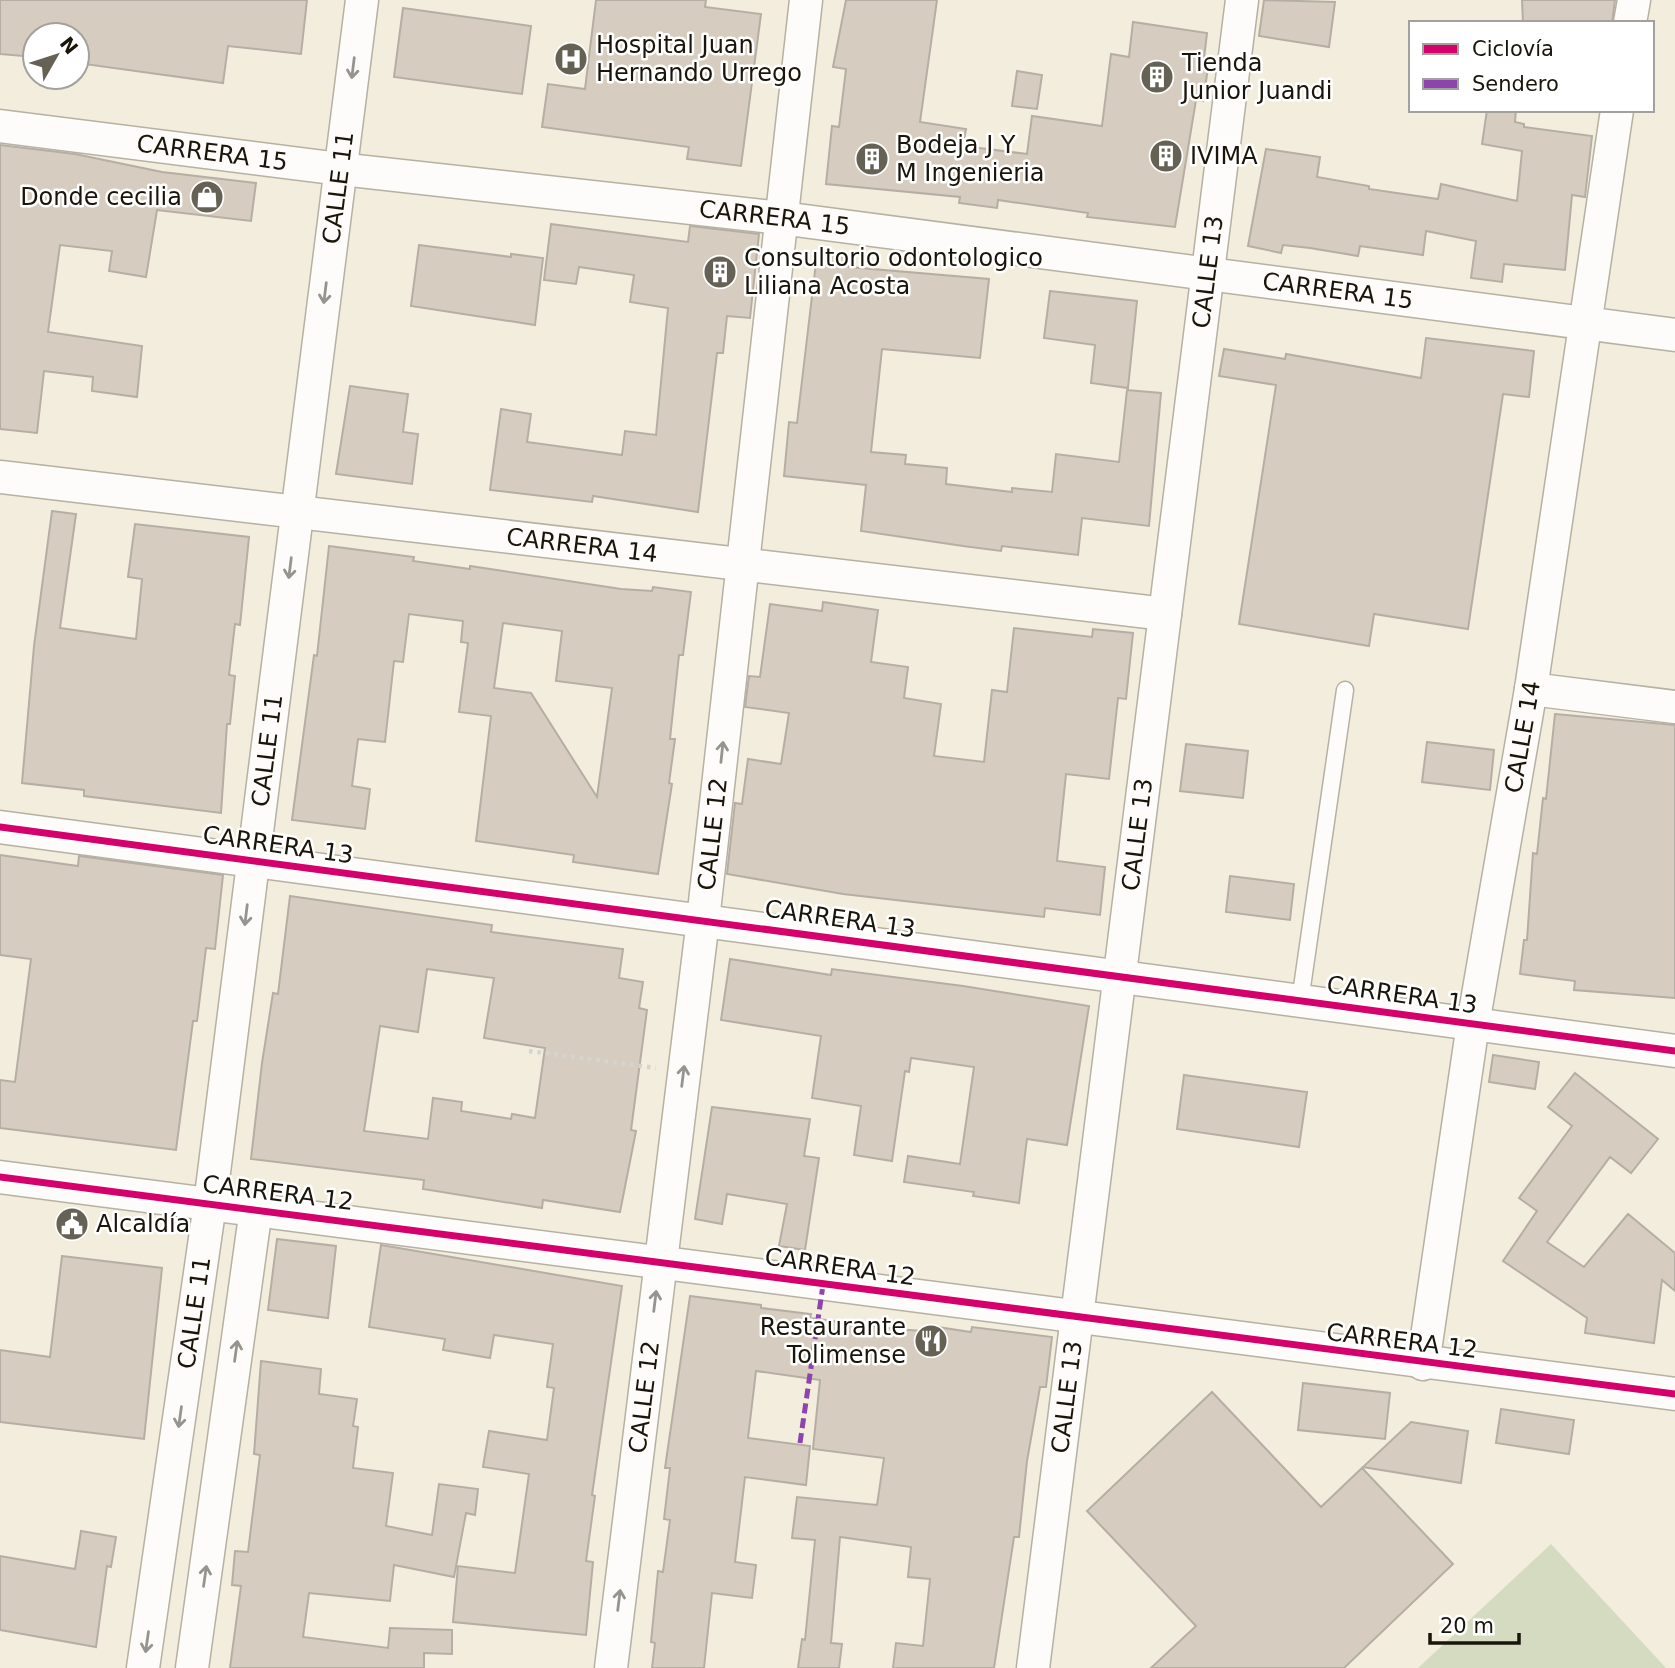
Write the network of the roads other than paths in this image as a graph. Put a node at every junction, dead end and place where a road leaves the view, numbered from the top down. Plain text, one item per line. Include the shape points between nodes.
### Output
1 (362, 0) edge
2 (806, 0) edge
3 (1242, 0) edge
4 (1634, 0) edge
5 (1630, 21) edge
6 (1617, 112) edge
7 (0, 126) edge
8 (340, 169) junction
9 (781, 218) junction
10 (1208, 274) junction
11 (1585, 325) junction
12 (1675, 335) edge
13 (0, 477) edge
14 (297, 513) junction
15 (743, 565) junction
16 (1165, 614) junction
17 (1531, 688) junction
18 (1345, 690) dead end
19 (1675, 707) edge
20 (0, 827) edge
21 (253, 862) junction
22 (703, 920) junction
23 (1120, 976) junction
24 (1300, 1000) junction
25 (1473, 1024) junction
26 (1675, 1051) edge
27 (0, 1177) edge
28 (210, 1204) junction
29 (256, 1209) junction
30 (660, 1263) junction
31 (1077, 1319) junction
32 (1423, 1364) junction
33 (1675, 1394) edge
34 (143, 1668) edge
35 (192, 1668) edge
36 (611, 1668) edge
37 (1033, 1668) edge

1 -> 8 street, CALLE 11
2 - 9 street, CALLE 12
3 - 10 street, CALLE 13
4 - 5 street
6 - 11 street, CALLE 14
7 - 8 street, CARRERA 15
8 - 9 street, CARRERA 15
8 -> 14 street, CALLE 11
9 - 10 street, CARRERA 15
9 - 15 street, CALLE 12
10 - 11 street, CARRERA 15
10 - 16 street, CALLE 13
11 - 12 street, CARRERA 15
11 - 17 street, CALLE 14
13 - 14 street, CARRERA 14
14 - 15 street, CARRERA 14
14 -> 21 street, CALLE 11
15 - 16 street, CARRERA 14
22 -> 15 street, CALLE 12
16 - 23 street, CALLE 13
17 - 19 street
17 - 25 street, CALLE 14
18 - 24 lane
20 - 21 street, CARRERA 13
21 - 22 street, CARRERA 13
21 -> 28 street, CALLE 11
22 - 23 street, CARRERA 13
30 -> 22 street, CALLE 12
23 - 24 street, CARRERA 13
23 - 31 street, CALLE 13
24 - 25 street, CARRERA 13
25 - 26 street, CARRERA 13
25 - 32 street, CALLE 14
27 - 28 street, CARRERA 12
28 - 29 street, CARRERA 12
28 -> 34 street, CALLE 11
29 - 30 street, CARRERA 12
35 -> 29 street, CALLE 11
30 - 31 street, CARRERA 12
36 -> 30 street, CALLE 12
31 - 32 street, CARRERA 12
31 - 37 street, CALLE 13
32 - 33 street, CARRERA 12

